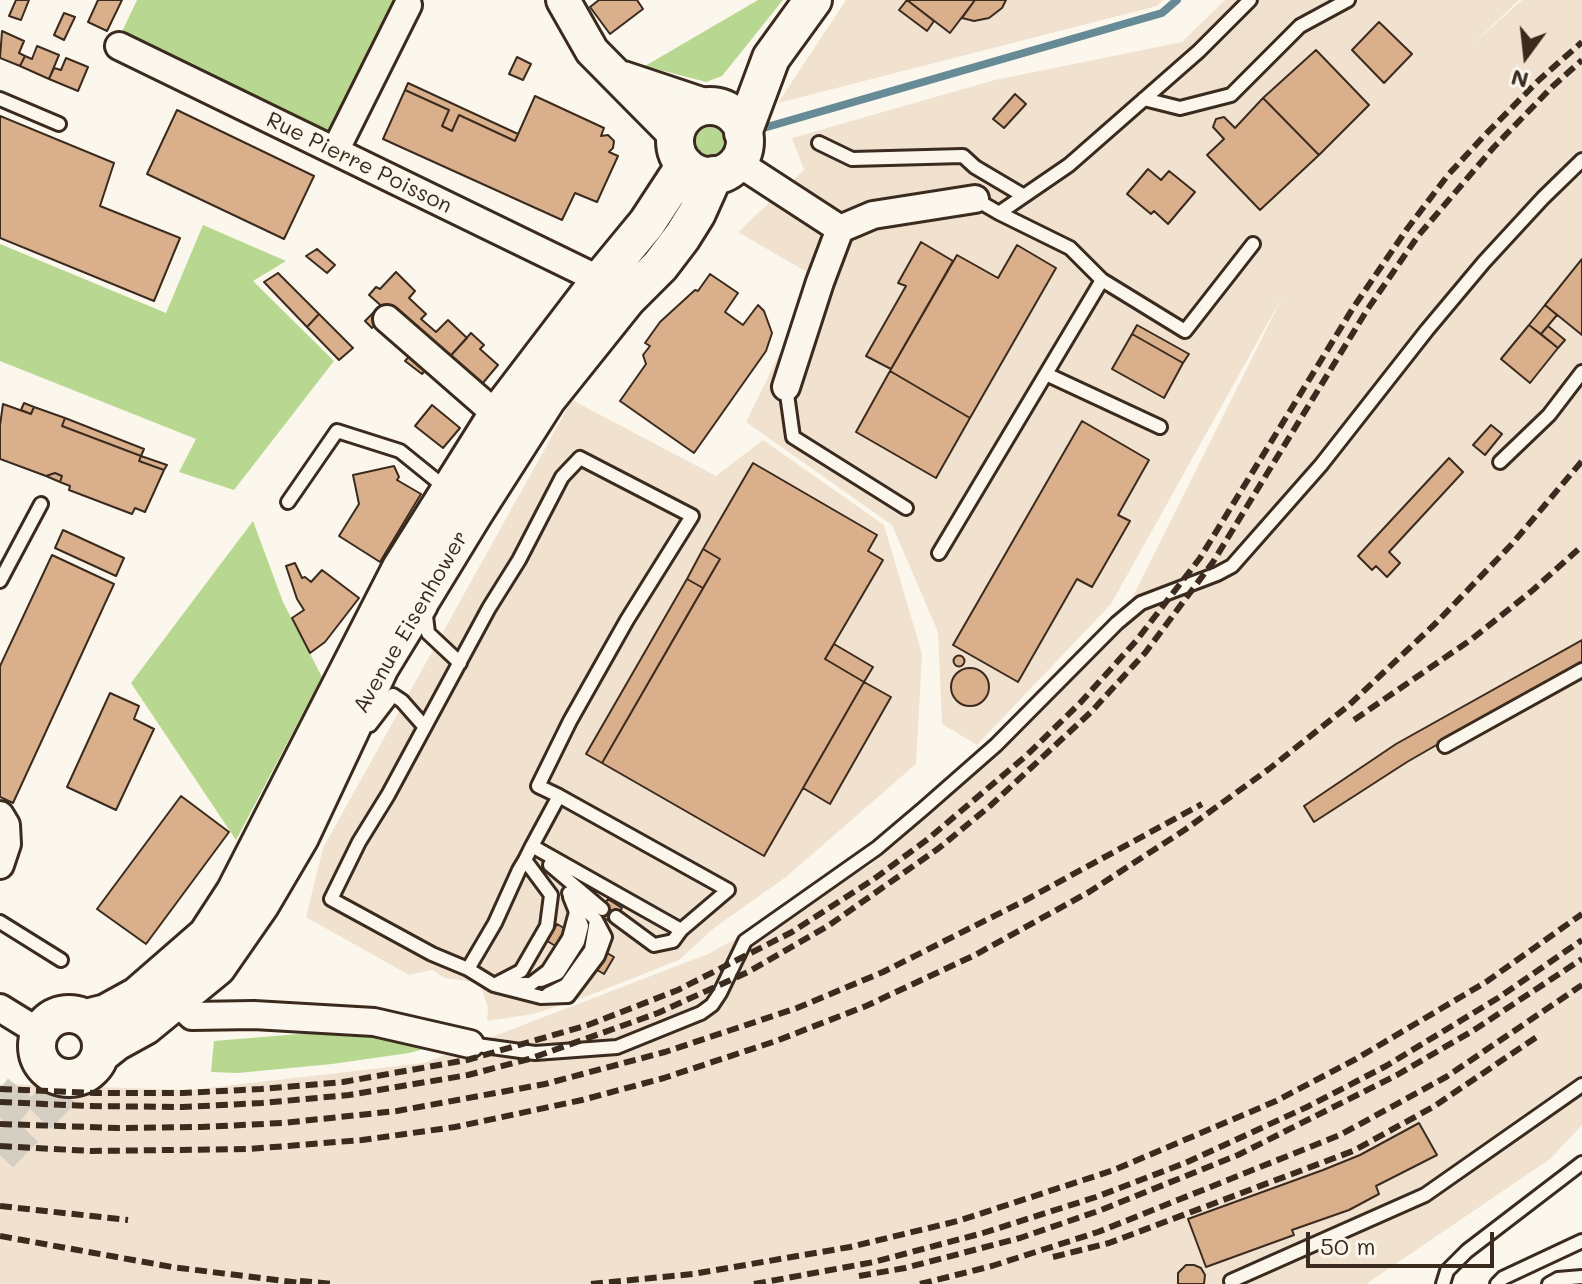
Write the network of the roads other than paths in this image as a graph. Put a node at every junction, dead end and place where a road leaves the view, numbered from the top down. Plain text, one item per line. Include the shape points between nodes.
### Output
1 (563, 0) edge
2 (813, 0) edge
3 (1250, 0) edge
4 (1348, 0) edge
5 (408, 5) dead end
6 (119, 46) dead end
7 (771, 58) junction
8 (618, 77) junction
9 (0, 99) edge
10 (1144, 99) junction
11 (713, 107) junction
12 (59, 124) dead end
13 (819, 143) dead end
14 (335, 151) junction
15 (711, 154) junction
16 (1582, 160) edge
17 (1024, 196) junction
18 (975, 199) joint
19 (999, 213) junction
20 (840, 229) junction
21 (1253, 244) dead end
22 (600, 280) junction
23 (1102, 280) junction
24 (387, 319) dead end
25 (1582, 372) edge
26 (1046, 374) junction
27 (786, 387) joint
28 (497, 415) junction
29 (1160, 427) dead end
30 (1500, 462) dead end
31 (288, 502) dead end
32 (462, 502) junction
33 (41, 504) dead end
34 (906, 508) dead end
35 (939, 553) dead end
36 (401, 568) junction
37 (0, 581) edge
38 (460, 663) junction
39 (1582, 670) edge
40 (386, 681) junction
41 (424, 726) junction
42 (1445, 746) dead end
43 (559, 796) junction
44 (0, 815) edge
45 (532, 846) junction
46 (525, 860) junction
47 (0, 865) edge
48 (550, 865) dead end
49 (599, 914) junction
50 (616, 917) dead end
51 (0, 922) edge
52 (681, 930) junction
53 (61, 960) dead end
54 (468, 969) junction
55 (494, 985) junction
56 (176, 1001) junction
57 (0, 1008) edge
58 (86, 1018) junction
59 (39, 1032) junction
60 (470, 1044) joint
61 (101, 1054) junction
62 (1582, 1085) edge
63 (1582, 1163) edge
64 (1582, 1241) edge
65 (1582, 1277) edge
66 (1231, 1281) dead end
67 (1443, 1284) edge
68 (1497, 1284) edge
69 (1549, 1284) edge

1 - 8 street via 592,51
2 - 7 main road, Avenue Eisenhower
3 - 10 lane
4 - 10 lane via 1300,26 1231,95 1180,108
5 - 14 street
6 - 14 street, Rue Pierre Poisson
7 - 11 main road, Avenue Eisenhower
7 - 15 main road, Avenue Eisenhower
8 - 11 street
8 - 15 street
9 - 12 lane
10 - 17 lane via 1069,165
11 - 15 main road via 734,116
11 - 15 main road, Avenue Eisenhower via 683,118
13 - 17 lane via 852,159 963,156
14 - 22 street, Rue Pierre Poisson
15 - 20 street
15 - 22 main road, Avenue Eisenhower
15 - 32 main road, Avenue Eisenhower via 697,213 682,237
16 - 60 lane via 1484,262 1321,465 1232,566 1141,603 1117,623 996,745 923,809 745,941 712,1005 617,1047 535,1053
17 - 19 lane
18 - 19 lane
18 - 20 street via 873,215
19 - 23 lane via 1070,248
20 - 27 street
21 - 23 lane via 1185,331
22 - 28 main road, Avenue Eisenhower
23 - 26 lane
24 - 28 street
25 - 30 lane via 1549,415
26 - 29 lane
26 - 35 lane
27 - 34 lane via 793,437
28 - 32 main road, Avenue Eisenhower
31 - 32 lane via 337,431 400,451
32 - 36 main road, Avenue Eisenhower
32 - 38 lane via 472,535 426,616 428,633
32 - 40 main road, Avenue Eisenhower
33 - 37 lane
36 - 40 lane via 378,641
36 - 58 main road, Avenue Eisenhower via 235,892 207,935 137,996
38 - 41 lane
38 - 43 lane via 562,477 580,458 692,516 627,620 538,786
39 - 42 lane
40 - 41 lane
40 - 56 main road, Avenue Eisenhower via 260,905 217,967
41 - 54 lane via 331,899
43 - 45 lane
43 - 52 lane via 728,890
44 - 47 street via 7,844
45 - 46 lane
45 - 52 lane
46 - 54 lane
46 - 55 lane via 557,905 556,925 540,953
48 - 49 lane
49 - 55 lane via 591,950 566,985 541,997
49 - 55 lane via 569,893 576,912 569,938 548,971 531,984
50 - 52 lane via 654,945 673,941
51 - 53 lane
54 - 55 lane
56 - 60 street via 192,1016 374,1022
56 - 61 main road, Avenue Eisenhower
57 - 59 street
58 - 59 main road via 60,1014
58 - 61 main road via 96,1028
59 - 61 main road via 42,1064 62,1078 86,1074
62 - 66 lane via 1425,1195
63 - 67 lane via 1467,1251 1447,1271
64 - 68 lane
65 - 69 lane

